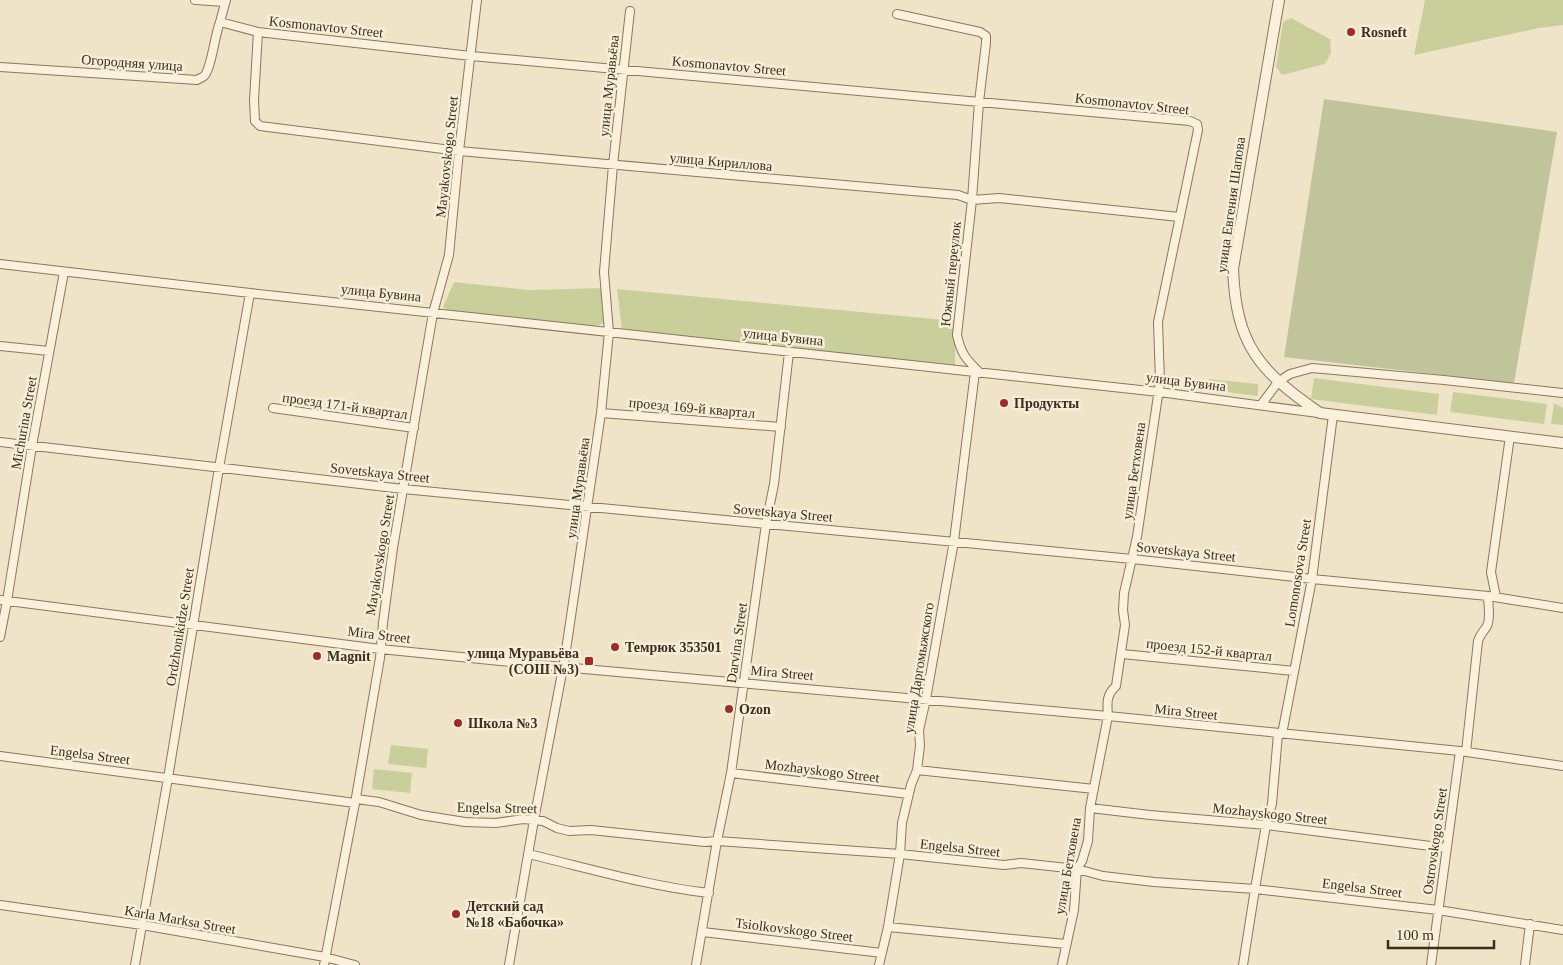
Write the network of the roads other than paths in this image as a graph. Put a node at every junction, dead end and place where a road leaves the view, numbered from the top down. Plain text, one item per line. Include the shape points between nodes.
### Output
1 (196, 0) edge
2 (477, 0) edge
3 (1279, 0) edge
4 (225, 1) edge
5 (630, 11) dead end
6 (897, 14) dead end
7 (220, 22) junction
8 (258, 32) junction
9 (470, 56) junction
10 (0, 67) edge
11 (624, 70) junction
12 (979, 102) junction
13 (1196, 124) joint
14 (459, 151) junction
15 (613, 165) junction
16 (972, 200) junction
17 (1179, 217) junction
18 (0, 264) edge
19 (64, 272) junction
20 (250, 293) junction
21 (433, 313) junction
22 (610, 332) junction
23 (0, 346) edge
24 (49, 351) junction
25 (789, 352) junction
26 (978, 373) junction
27 (1278, 382) junction
28 (1159, 392) junction
29 (1563, 393) edge
30 (1261, 405) junction
31 (273, 408) dead end
32 (601, 413) junction
33 (1320, 413) junction
34 (1333, 415) junction
35 (780, 427) junction
36 (414, 428) junction
37 (1510, 436) junction
38 (0, 442) edge
39 (1563, 443) edge
40 (32, 446) junction
41 (219, 468) junction
42 (403, 489) junction
43 (588, 507) junction
44 (766, 524) junction
45 (954, 541) junction
46 (1132, 559) junction
47 (1312, 579) junction
48 (1492, 597) junction
49 (4, 601) edge
50 (1563, 608) edge
51 (193, 624) junction
52 (0, 637) edge
53 (380, 649) junction
54 (1122, 654) junction
55 (562, 667) junction
56 (1294, 671) junction
57 (744, 682) junction
58 (926, 699) junction
59 (1108, 716) junction
60 (1280, 734) junction
61 (1463, 752) junction
62 (0, 756) edge
63 (1563, 766) edge
64 (917, 770) junction
65 (731, 773) junction
66 (168, 778) junction
67 (1094, 789) junction
68 (909, 794) junction
69 (355, 801) junction
70 (1090, 808) junction
71 (534, 820) junction
72 (1266, 825) junction
73 (717, 841) junction
74 (1446, 848) junction
75 (528, 854) junction
76 (900, 854) junction
77 (1078, 869) junction
78 (1255, 888) junction
79 (709, 893) junction
80 (0, 905) edge
81 (1438, 910) junction
82 (1530, 924) junction
83 (142, 925) junction
84 (888, 927) junction
85 (1563, 930) edge
86 (703, 932) junction
87 (1066, 944) junction
88 (882, 953) junction
89 (324, 961) edge
90 (1062, 963) edge
91 (135, 965) edge
92 (355, 965) edge
93 (509, 965) edge
94 (696, 965) edge
95 (879, 965) edge
96 (1071, 965) edge
97 (1243, 965) edge
98 (1431, 965) edge
99 (1525, 965) edge

1 - 4 street
2 - 9 street, Mayakovskogo Street
3 - 27 street, улица Евгения Шапова via 1233,269 1241,326 1258,360
4 - 7 street, Огородняя улица
5 - 11 street, улица Муравьёва
6 - 12 street, Южный переулок via 986,36
7 - 8 street, Kosmonavtov Street
7 - 10 street, Огородняя улица via 210,68 197,80
8 - 9 street, Kosmonavtov Street
8 - 14 street, улица Кириллова via 254,100 255,121 260,126
9 - 11 street, Kosmonavtov Street
9 - 14 street, Mayakovskogo Street
11 - 12 street, Kosmonavtov Street
11 - 15 street, улица Муравьёва
12 - 13 street, Kosmonavtov Street via 1190,120
12 - 16 street, Южный переулок
13 - 17 street, улица Бетховена via 1198,130
14 - 15 street, улица Кириллова
14 - 21 street, Mayakovskogo Street via 449,256
15 - 16 street, улица Кириллова via 958,196
15 - 22 street, улица Муравьёва via 604,272
16 - 17 street, улица Кириллова via 999,198
16 - 26 street, Южный переулок via 957,335 965,358
17 - 28 street, улица Бетховена via 1158,322
18 - 19 street, улица Бувина
19 - 20 street, улица Бувина
19 - 24 street, Michurina Street
20 - 21 street, улица Бувина
20 - 41 street, Ordzhonikidze Street
21 - 22 street, улица Бувина
21 - 36 street, Mayakovskogo Street
22 - 25 street, улица Бувина
22 - 32 street, улица Муравьёва
23 - 24 street
24 - 40 street, Michurina Street
25 - 26 street, улица Бувина
25 - 35 street, Darvina Street
26 - 28 street, улица Бувина
26 - 45 street, улица Даргомыжского
27 - 29 street via 1290,374 1312,368
27 - 30 street
27 - 33 street, улица Евгения Шапова
28 - 30 street, улица Бувина
28 - 46 street, улица Бетховена
30 - 33 street, улица Бувина
31 - 36 street, проезд 171-й квартал
32 - 35 street, проезд 169-й квартал
32 - 43 street, улица Муравьёва
33 - 34 street, улица Бувина
34 - 37 street, улица Бувина
34 - 47 street, Lomonosova Street
35 - 44 street, Darvina Street
36 - 42 street, Mayakovskogo Street
37 - 39 street, улица Бувина
37 - 48 street, Ostrovskogo Street via 1491,572
38 - 40 street, Sovetskaya Street
40 - 41 street, Sovetskaya Street
40 - 49 street, Michurina Street
41 - 42 street, Sovetskaya Street
41 - 51 street, Ordzhonikidze Street
42 - 43 street, Sovetskaya Street
42 - 53 street, Mayakovskogo Street
43 - 44 street, Sovetskaya Street
43 - 55 street, улица Муравьёва
44 - 45 street, Sovetskaya Street
44 - 57 street, Darvina Street
45 - 46 street, Sovetskaya Street
45 - 58 street, улица Даргомыжского
46 - 47 street, Sovetskaya Street
46 - 54 street, улица Бетховена via 1124,593
47 - 48 street, Sovetskaya Street
47 - 56 street, Lomonosova Street
48 - 50 street, Sovetskaya Street
48 - 61 street, Ostrovskogo Street via 1489,618 1478,641
49 - 51 street, Mira Street
49 - 52 street, Michurina Street
51 - 53 street, Mira Street
51 - 66 street, Ordzhonikidze Street
53 - 55 street, Mira Street
53 - 69 street, Mayakovskogo Street
54 - 56 street, проезд 152-й квартал
54 - 59 street, улица Бетховена via 1116,686 1110,692 1107,705
55 - 57 street, Mira Street
55 - 71 street, улица Муравьёва
56 - 60 street, Lomonosova Street
57 - 58 street, Mira Street
57 - 65 street, Darvina Street
58 - 59 street, Mira Street
58 - 64 street, улица Даргомыжского via 919,730
59 - 60 street, Mira Street
59 - 67 street, улица Бетховена
60 - 61 street, Mira Street
60 - 72 street, Lomonosova Street via 1272,804
61 - 63 street, Mira Street
61 - 74 street, Ostrovskogo Street
62 - 66 street, Engelsa Street
64 - 67 street
64 - 68 street, улица Даргомыжского
65 - 68 street, Mozhayskogo Street
65 - 73 street, Darvina Street
66 - 69 street, Engelsa Street
66 - 83 street, Ordzhonikidze Street
67 - 70 street, улица Бетховена
68 - 76 street, улица Даргомыжского via 902,823
69 - 71 street, Engelsa Street via 379,802 421,815 465,822
69 - 89 street, Mayakovskogo Street
70 - 72 street, Mozhayskogo Street
70 - 77 street, улица Бетховена via 1088,842
71 - 73 street, Engelsa Street via 569,831
71 - 75 street, улица Муравьёва
72 - 74 street, Mozhayskogo Street
72 - 78 street, Lomonosova Street
73 - 76 street, Engelsa Street
73 - 79 street, Darvina Street
74 - 81 street, Ostrovskogo Street
75 - 79 street via 648,883
75 - 93 street, улица Муравьёва
76 - 77 street, Engelsa Street
76 - 84 street, улица Даргомыжского
77 - 78 street, Engelsa Street via 1103,876 1154,882
77 - 87 street, улица Бетховена via 1074,910
78 - 81 street, Engelsa Street
78 - 97 street, Lomonosova Street
79 - 86 street, Darvina Street
80 - 83 street, Karla Marksa Street
81 - 82 street, Engelsa Street
81 - 98 street, Ostrovskogo Street
82 - 85 street, Engelsa Street
82 - 99 street
83 - 89 street, Karla Marksa Street
83 - 91 street, Ordzhonikidze Street
84 - 87 street
84 - 88 street, улица Даргомыжского
86 - 88 street, Tsiolkovskogo Street
86 - 94 street, Darvina Street
87 - 90 street, улица Бетховена
88 - 95 street, улица Даргомыжского
89 - 92 street, Karla Marksa Street
90 - 96 street

